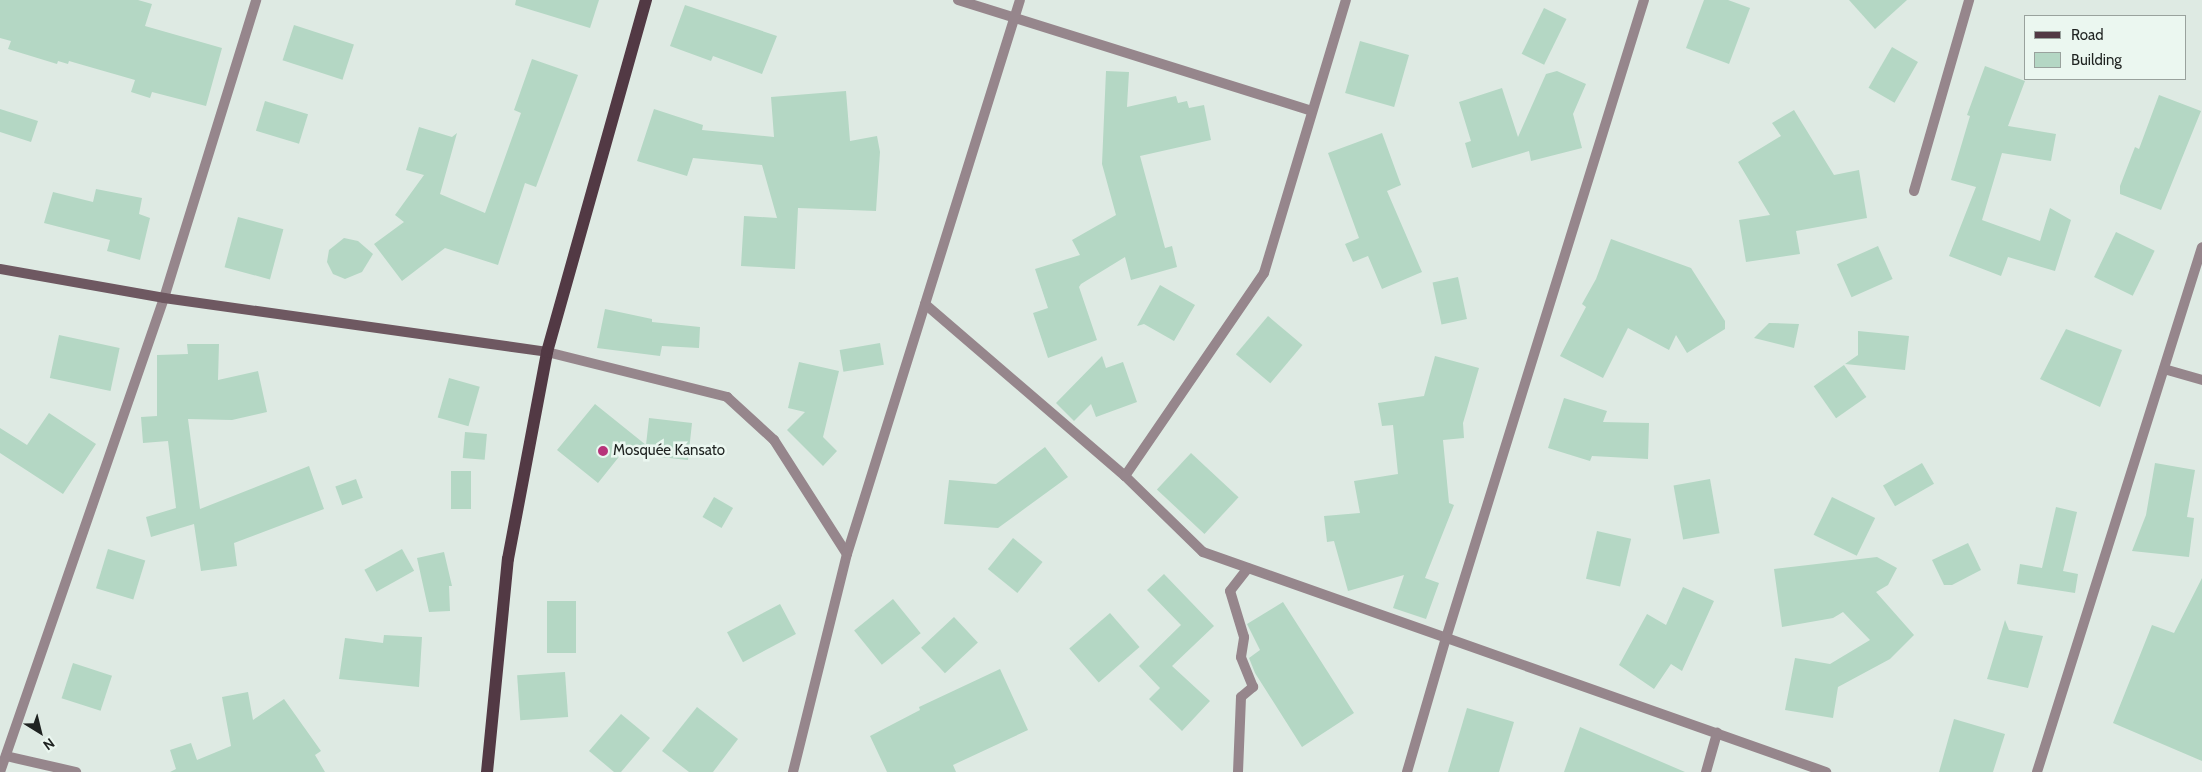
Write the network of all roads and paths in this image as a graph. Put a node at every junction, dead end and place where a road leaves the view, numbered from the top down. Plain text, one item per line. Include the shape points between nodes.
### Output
1 (256, 0) edge
2 (646, 0) edge
3 (958, 0) edge
4 (1020, 0) edge
5 (1346, 0) edge
6 (1644, 0) edge
7 (1969, 0) edge
8 (1015, 18) junction
9 (1312, 111) junction
10 (1914, 191) dead end
11 (2202, 247) edge
12 (0, 269) edge
13 (164, 298) junction
14 (925, 304) junction
15 (547, 352) junction
16 (2164, 369) junction
17 (2202, 380) edge
18 (1126, 476) junction
19 (847, 554) junction
20 (1248, 568) junction
21 (1446, 638) junction
22 (1716, 733) junction
23 (6, 756) junction
24 (0, 772) edge
25 (76, 772) edge
26 (487, 772) edge
27 (793, 772) edge
28 (1238, 772) edge
29 (1407, 772) edge
30 (1706, 772) edge
31 (1826, 772) edge
32 (2037, 772) edge

1 - 13 street
2 - 15 main road
3 - 8 street
4 - 8 street
5 - 9 street
6 - 21 street
7 - 10 street
8 - 9 street
8 - 14 street
9 - 18 street via 1264,273
11 - 16 street
12 - 13 street
13 - 15 street
13 - 23 street
14 - 18 street
14 - 19 street
15 - 19 street via 727,397 774,440
15 - 26 main road via 508,559
16 - 17 street
16 - 32 street
18 - 20 street via 1203,552
19 - 27 street
20 - 21 street
20 - 28 street via 1230,591 1244,637 1241,657 1252,687 1241,697
21 - 22 street
21 - 29 street
22 - 30 street
22 - 31 street
23 - 24 street
23 - 25 street

